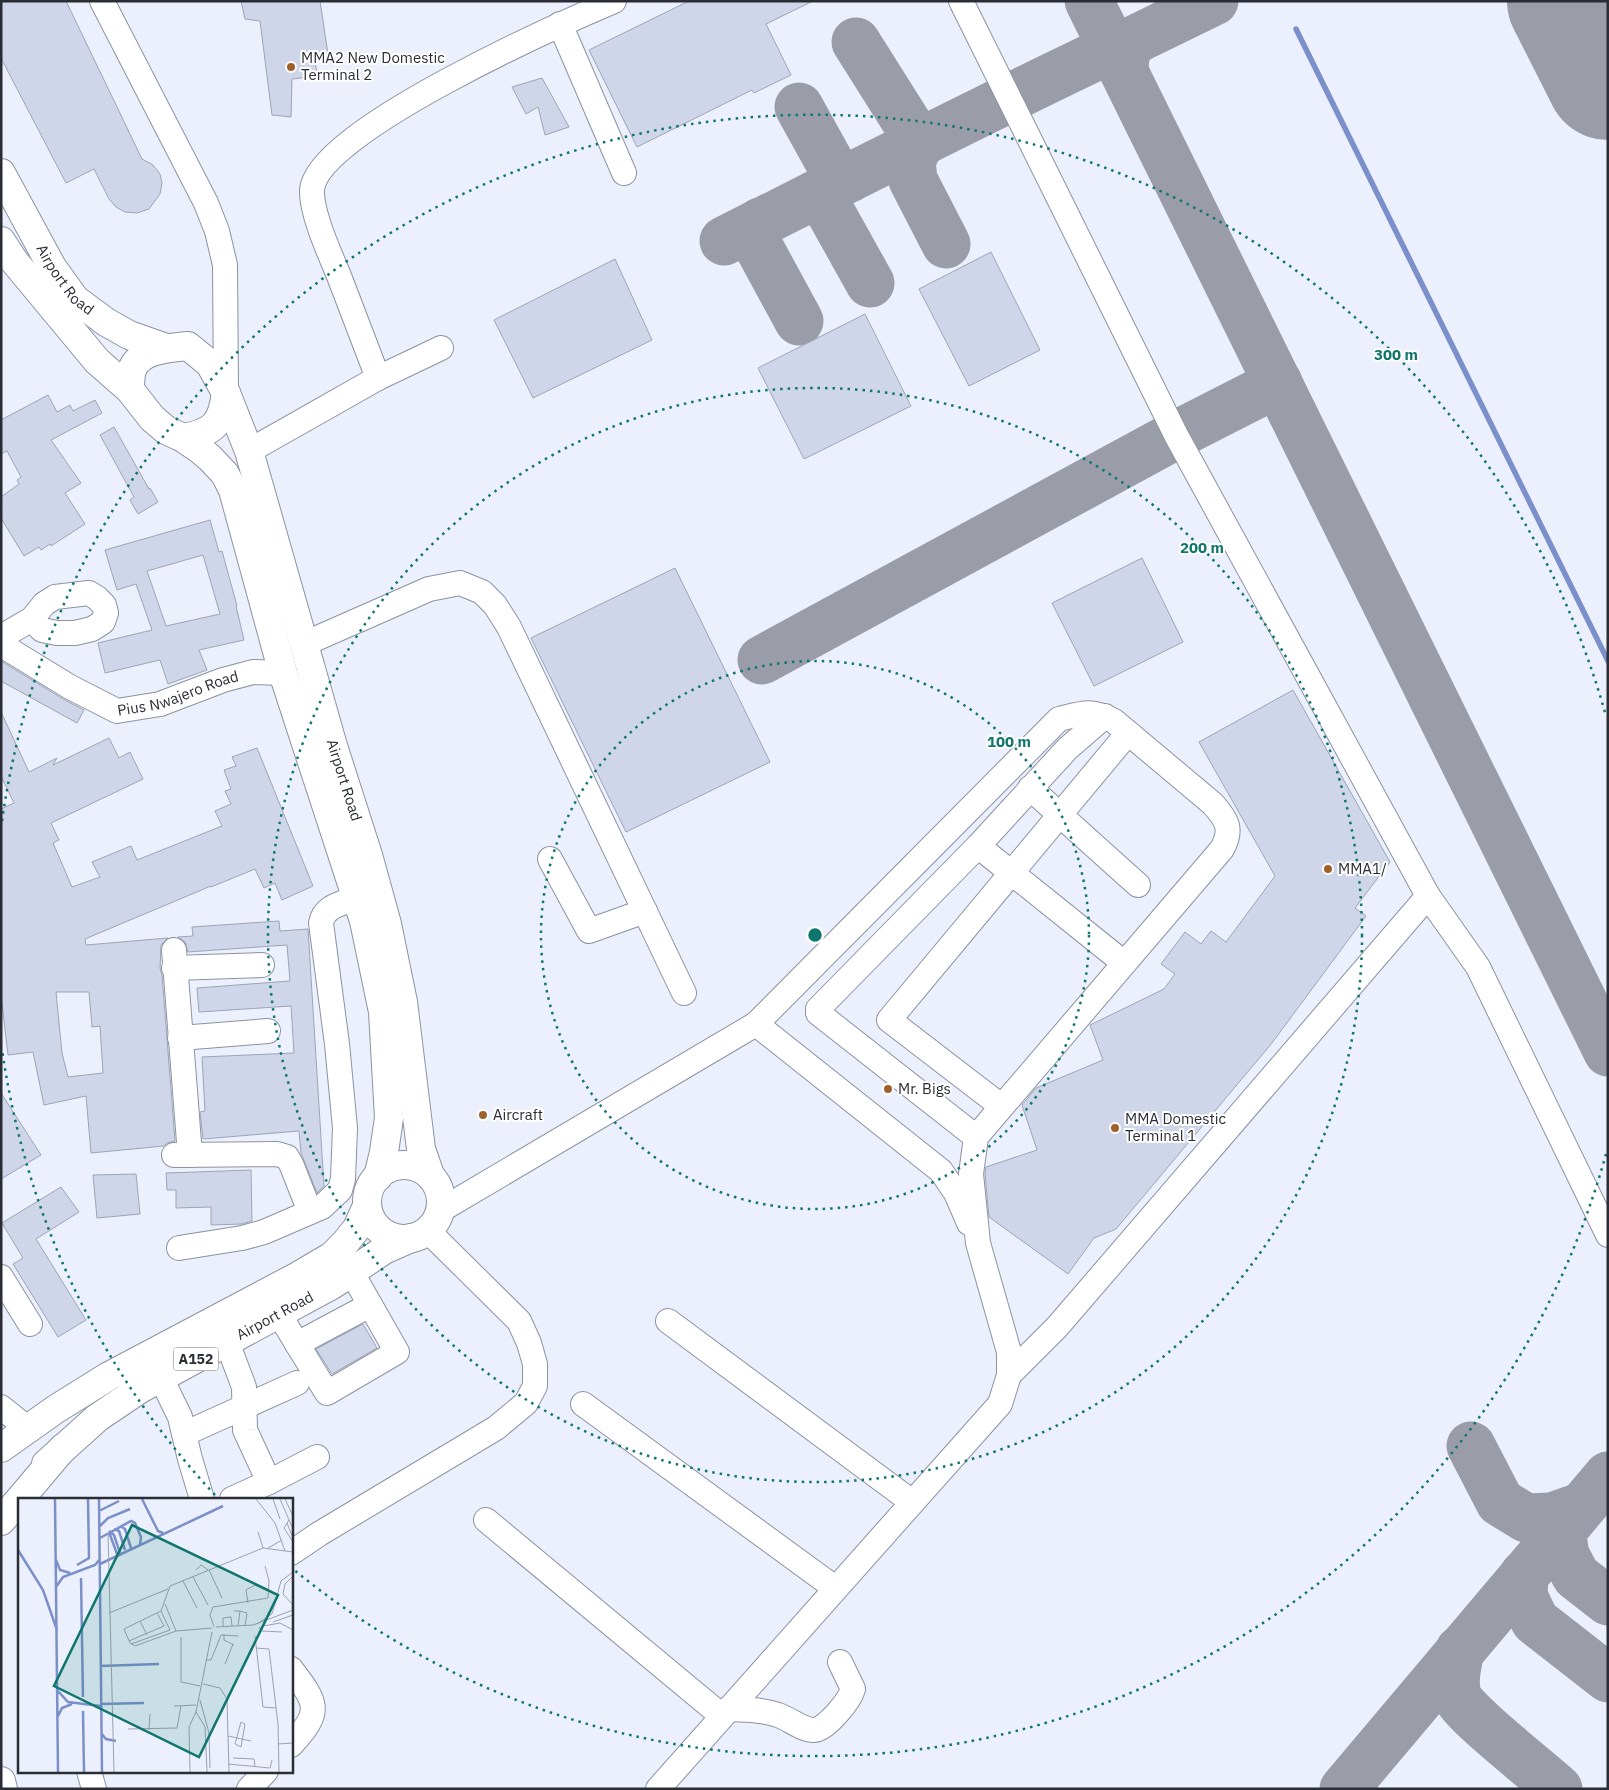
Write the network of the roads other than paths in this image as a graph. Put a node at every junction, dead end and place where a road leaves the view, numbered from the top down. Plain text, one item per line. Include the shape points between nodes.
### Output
1 (102, 1) edge
2 (614, 1) edge
3 (961, 1) edge
4 (560, 24) junction
5 (1, 173) edge
6 (624, 173) dead end
7 (1, 241) edge
8 (166, 348) junction
9 (441, 348) dead end
10 (378, 378) junction
11 (130, 390) junction
12 (226, 393) junction
13 (183, 438) junction
14 (249, 451) junction
15 (32, 619) dead end
16 (1, 637) edge
17 (1, 642) edge
18 (304, 644) junction
19 (283, 674) junction
20 (1105, 716) junction
21 (1128, 733) junction
22 (1030, 788) junction
23 (1060, 815) junction
24 (978, 846) junction
25 (550, 859) dead end
26 (1012, 874) junction
27 (1138, 884) dead end
28 (1428, 896) junction
29 (356, 898) junction
30 (645, 911) junction
31 (1124, 964) junction
32 (262, 965) dead end
33 (684, 993) dead end
34 (756, 1024) junction
35 (268, 1031) dead end
36 (180, 1038) junction
37 (1001, 1106) junction
38 (976, 1137) junction
39 (430, 1175) junction
40 (378, 1177) junction
41 (368, 1206) junction
42 (310, 1212) junction
43 (427, 1227) junction
44 (1608, 1235) edge
45 (978, 1243) junction
46 (179, 1248) dead end
47 (352, 1272) junction
48 (1, 1277) edge
49 (370, 1305) junction
50 (279, 1314) junction
51 (668, 1321) dead end
52 (30, 1324) dead end
53 (227, 1342) junction
54 (297, 1344) junction
55 (1009, 1375) junction
56 (161, 1378) junction
57 (296, 1383) dead end
58 (583, 1404) dead end
59 (1, 1407) edge
60 (245, 1407) junction
61 (27, 1428) junction
62 (184, 1434) junction
63 (1, 1448) edge
64 (63, 1448) junction
65 (318, 1457) dead end
66 (268, 1482) junction
67 (20, 1498) edge
68 (202, 1498) edge
69 (234, 1498) edge
70 (18, 1500) edge
71 (912, 1502) junction
72 (1, 1510) edge
73 (486, 1520) dead end
74 (1, 1521) edge
75 (292, 1552) edge
76 (835, 1588) junction
77 (840, 1662) dead end
78 (292, 1670) edge
79 (725, 1712) junction
80 (292, 1744) edge
81 (89, 1772) edge
82 (265, 1772) edge
83 (1, 1781) edge
84 (3, 1789) edge
85 (94, 1789) edge
86 (249, 1789) edge
87 (658, 1789) edge

1 - 12 street via 206,203 217,231 225,265
2 - 4 street
3 - 28 street via 1176,434
4 - 6 street
4 - 10 street via 385,116 340,150 316,176 312,190 317,218
5 - 8 main road, Airport Road via 52,267 75,299 129,335
7 - 11 main road, Airport Road via 97,360
8 - 11 main road via 140,359 132,370
8 - 12 main road via 188,346 210,364
9 - 10 street
10 - 14 street
11 - 13 main road via 152,418
12 - 13 main road via 217,423 206,433
12 - 14 main road, Airport Road
13 - 19 main road, Airport Road via 210,458 225,474 233,490
14 - 18 main road, Airport Road
15 - 16 street
17 - 19 street, Pius Nwajero Road via 70,688 117,711 160,704 253,672
18 - 30 street via 429,588 460,583 482,592 509,626
18 - 39 main road, Airport Road via 387,924 403,1002 421,1149
19 - 29 main road, Airport Road
20 - 21 street
20 - 22 street via 1067,749
20 - 34 street via 1084,712 1059,719
21 - 23 street
21 - 31 street via 1213,804 1224,816 1228,839
22 - 23 street
22 - 24 street
23 - 26 street
23 - 27 street
24 - 26 street
24 - 38 street via 818,1009 818,1013
25 - 30 street via 589,931
26 - 31 street
26 - 37 street via 890,1020
28 - 44 street via 1478,967
28 - 55 street via 1057,1327
29 - 40 main road, Airport Road via 383,1012 389,1118
29 - 42 street via 327,909 321,924 337,1044 345,1128 344,1164 340,1190 322,1207
30 - 33 street
31 - 37 street
32 - 36 street via 174,959
34 - 43 street
34 - 45 street via 941,1171 956,1193
35 - 36 street
36 - 42 street via 182,1155 277,1154 287,1158
37 - 38 street
38 - 45 street via 971,1174
39 - 40 main road via 407,1165 394,1167
39 - 43 main road via 438,1185 441,1198
40 - 41 main road via 371,1185
41 - 43 main road via 373,1222 391,1238 404,1240
41 - 61 main road, Airport Road / A152 via 357,1228 332,1256 109,1376
42 - 46 street via 257,1234
43 - 47 main road, Airport Road / A152
43 - 75 street via 519,1321 535,1364 535,1386 526,1403 496,1428
45 - 55 street via 1008,1352
47 - 49 street
47 - 50 main road, Airport Road / A152
48 - 52 street
49 - 54 street
49 - 54 street via 397,1352 326,1393
50 - 53 main road, Airport Road / A152
50 - 54 street
51 - 71 street
53 - 56 main road, Airport Road / A152
53 - 60 street via 244,1387
55 - 71 street via 1000,1404
56 - 62 street via 180,1417
56 - 64 main road, Airport Road / A152 via 97,1418
57 - 60 street
58 - 76 street
59 - 61 street
60 - 62 street
60 - 66 street via 245,1430
61 - 63 main road, Airport Road / A152
62 - 68 street
64 - 67 main road
64 - 72 main road, Airport Road / A152
65 - 66 street
66 - 69 street
70 - 74 main road
71 - 76 street
73 - 79 street
76 - 79 street
77 - 79 street via 853,1689 820,1729 812,1730 760,1710
78 - 80 street via 309,1692 313,1703 312,1716 304,1732
79 - 87 street
81 - 85 street
82 - 86 street
83 - 84 main road

